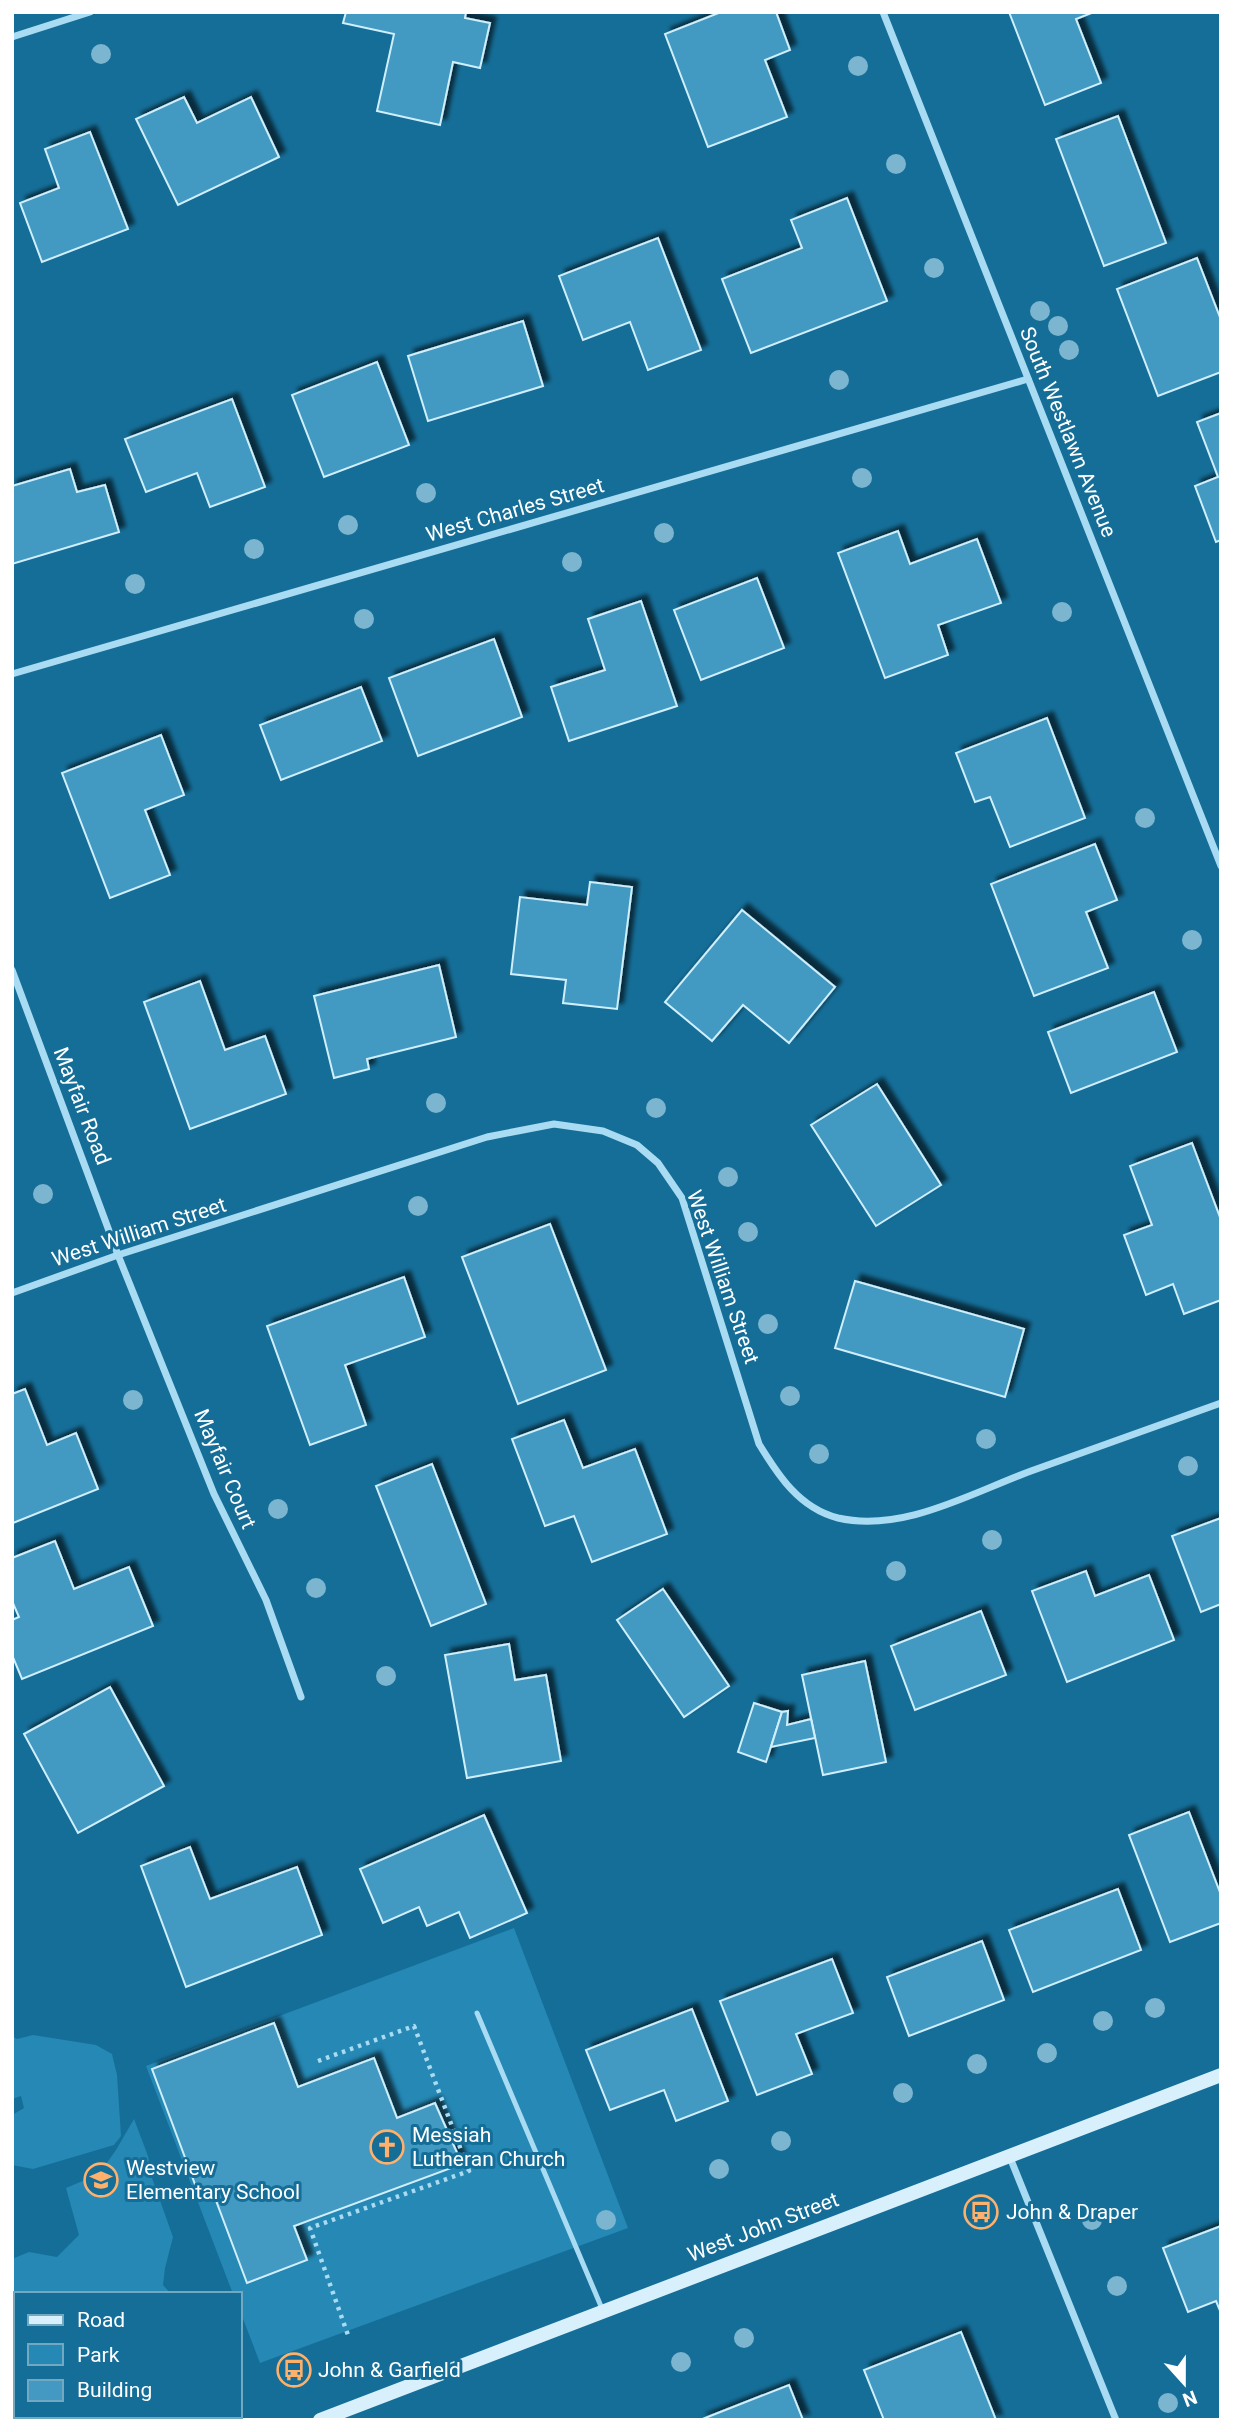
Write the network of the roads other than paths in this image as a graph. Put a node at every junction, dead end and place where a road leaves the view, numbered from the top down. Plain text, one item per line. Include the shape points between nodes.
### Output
1 (90, 12) edge
2 (883, 12) edge
3 (12, 37) edge
4 (1028, 379) junction
5 (12, 674) edge
6 (1221, 866) edge
7 (12, 970) edge
8 (118, 1255) junction
9 (12, 1293) edge
10 (1221, 1403) edge
11 (302, 1697) dead end
12 (477, 2013) dead end
13 (1221, 2075) edge
14 (1009, 2155) junction
15 (603, 2311) junction
16 (320, 2420) edge
17 (1116, 2420) edge

1 - 3 street
2 - 4 street, South Westlawn Avenue
4 - 5 street, West Charles Street
4 - 6 street, South Westlawn Avenue
7 - 8 street, Mayfair Road
8 - 9 street, West William Street
8 - 10 street, West William Street via 487,1137 554,1124 603,1131 637,1145 658,1163 682,1198 759,1444 781,1479 805,1503 836,1517 870,1522 906,1517
8 - 11 street, Mayfair Court via 214,1494 266,1600
12 - 15 lane
13 - 14 street, West John Street
14 - 15 street, West John Street
14 - 17 street
15 - 16 street, West John Street

